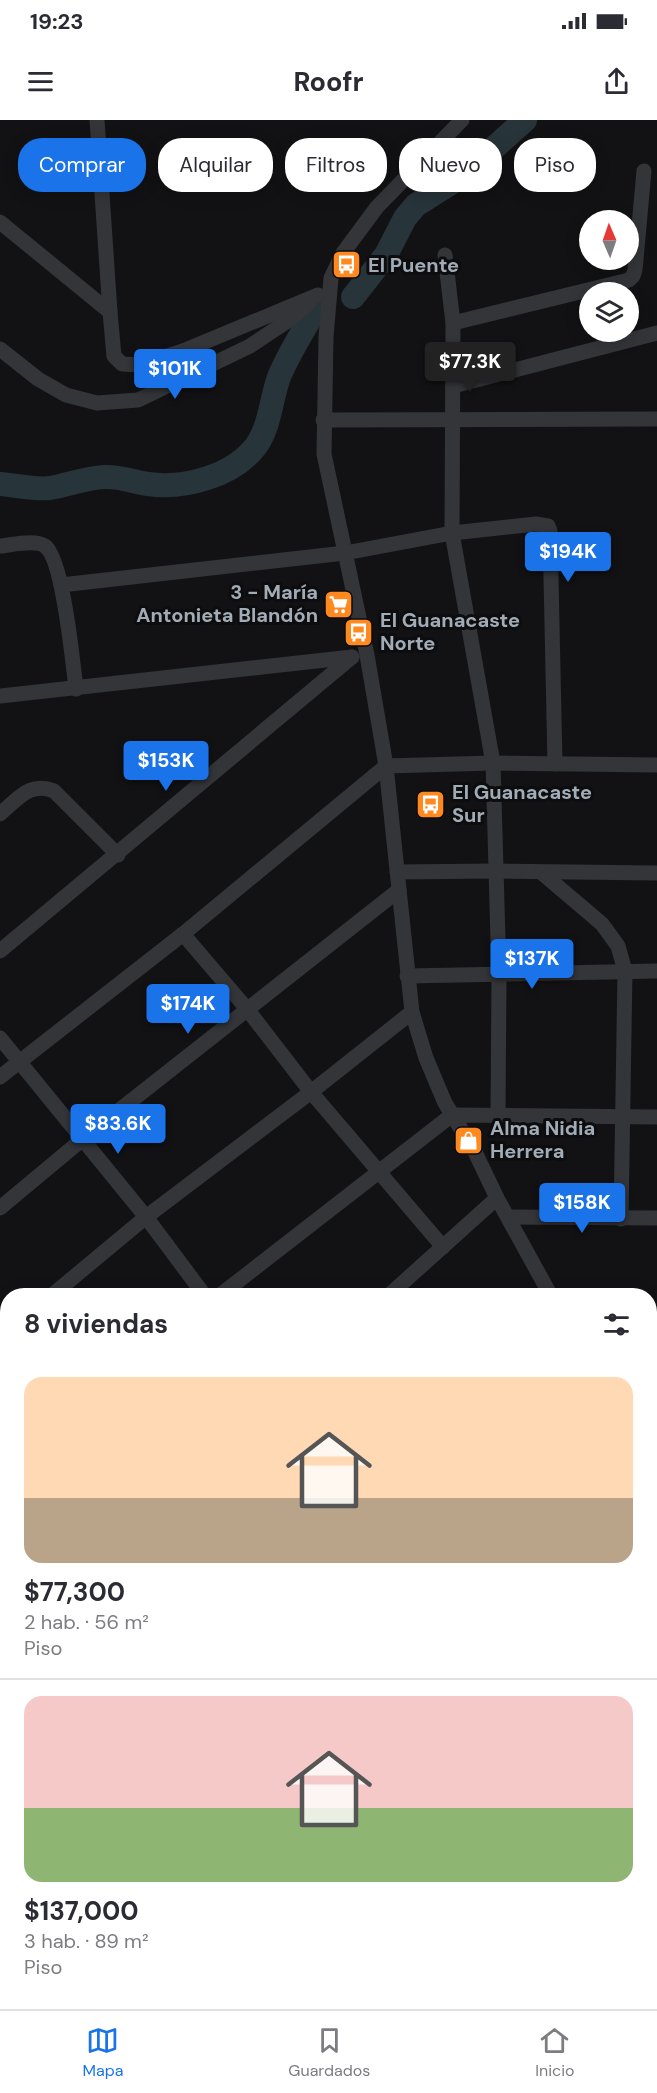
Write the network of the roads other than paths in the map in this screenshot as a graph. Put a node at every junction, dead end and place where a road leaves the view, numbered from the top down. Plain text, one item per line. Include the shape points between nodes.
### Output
1 (97, 120) edge
2 (462, 120) edge
3 (644, 171) dead end
4 (0, 222) edge
5 (445, 255) dead end
6 (331, 278) junction
7 (318, 295) junction
8 (110, 312) junction
9 (453, 323) junction
10 (657, 333) edge
11 (0, 349) edge
12 (453, 386) junction
13 (453, 419) junction
14 (657, 419) edge
15 (323, 420) junction
16 (452, 533) junction
17 (0, 546) edge
18 (345, 553) junction
19 (61, 585) junction
20 (359, 656) junction
21 (76, 689) junction
22 (0, 696) edge
23 (493, 764) junction
24 (555, 764) junction
25 (657, 765) edge
26 (386, 766) junction
27 (0, 814) edge
28 (118, 855) junction
29 (495, 871) junction
30 (397, 872) junction
31 (542, 873) junction
32 (657, 873) edge
33 (399, 890) junction
34 (183, 934) junction
35 (0, 951) edge
36 (625, 971) junction
37 (657, 971) edge
38 (498, 975) junction
39 (407, 976) junction
40 (248, 1009) junction
41 (412, 1011) junction
42 (0, 1038) edge
43 (19, 1062) junction
44 (0, 1077) edge
45 (311, 1092) junction
46 (452, 1115) junction
47 (498, 1116) junction
48 (623, 1116) junction
49 (657, 1117) edge
50 (84, 1138) junction
51 (378, 1172) junction
52 (497, 1197) junction
53 (0, 1208) edge
54 (508, 1216) junction
55 (146, 1217) junction
56 (657, 1218) edge
57 (621, 1219) junction
58 (443, 1247) junction
59 (61, 1288) edge
60 (199, 1288) edge
61 (229, 1288) edge
62 (397, 1288) edge
63 (544, 1288) edge

1 - 8 street
2 - 6 street via 377,207 343,253
3 - 9 street via 633,276 629,280
4 - 8 street
5 - 9 street
6 - 7 street
6 - 15 street
7 - 8 street via 140,365 122,364 114,356
7 - 11 street via 250,346 138,400 97,403 66,395
9 - 12 street
10 - 12 street
12 - 13 street
13 - 14 street
13 - 15 street
13 - 16 street
15 - 18 street via 324,454
16 - 18 street
16 - 23 street
16 - 24 street via 548,526
17 - 19 street via 39,543 46,547
18 - 19 street
18 - 20 street
19 - 21 street
20 - 21 street
20 - 26 street
20 - 28 street
21 - 22 street
23 - 24 street
23 - 26 street
23 - 29 street
24 - 25 street
26 - 30 street
26 - 34 street
27 - 28 street via 32,788 44,787 54,791
28 - 35 street
29 - 30 street
29 - 31 street
29 - 38 street
30 - 33 street
31 - 32 street
31 - 36 street via 602,924 618,946
33 - 39 street
33 - 40 street
34 - 40 street
34 - 43 street
36 - 37 street
36 - 38 street
36 - 48 street
38 - 39 street
38 - 47 street
39 - 41 street
40 - 45 street
40 - 50 street
41 - 45 street
41 - 46 street via 426,1058
42 - 43 street
43 - 44 street
43 - 50 street
45 - 51 street
45 - 55 street
46 - 47 street
46 - 51 street
46 - 52 street
47 - 48 street
48 - 49 street
48 - 57 street
50 - 53 street
50 - 55 street
51 - 58 street
51 - 61 street
52 - 54 street
52 - 58 street
54 - 57 street
54 - 63 street
55 - 59 street
55 - 60 street
56 - 57 street
58 - 62 street

